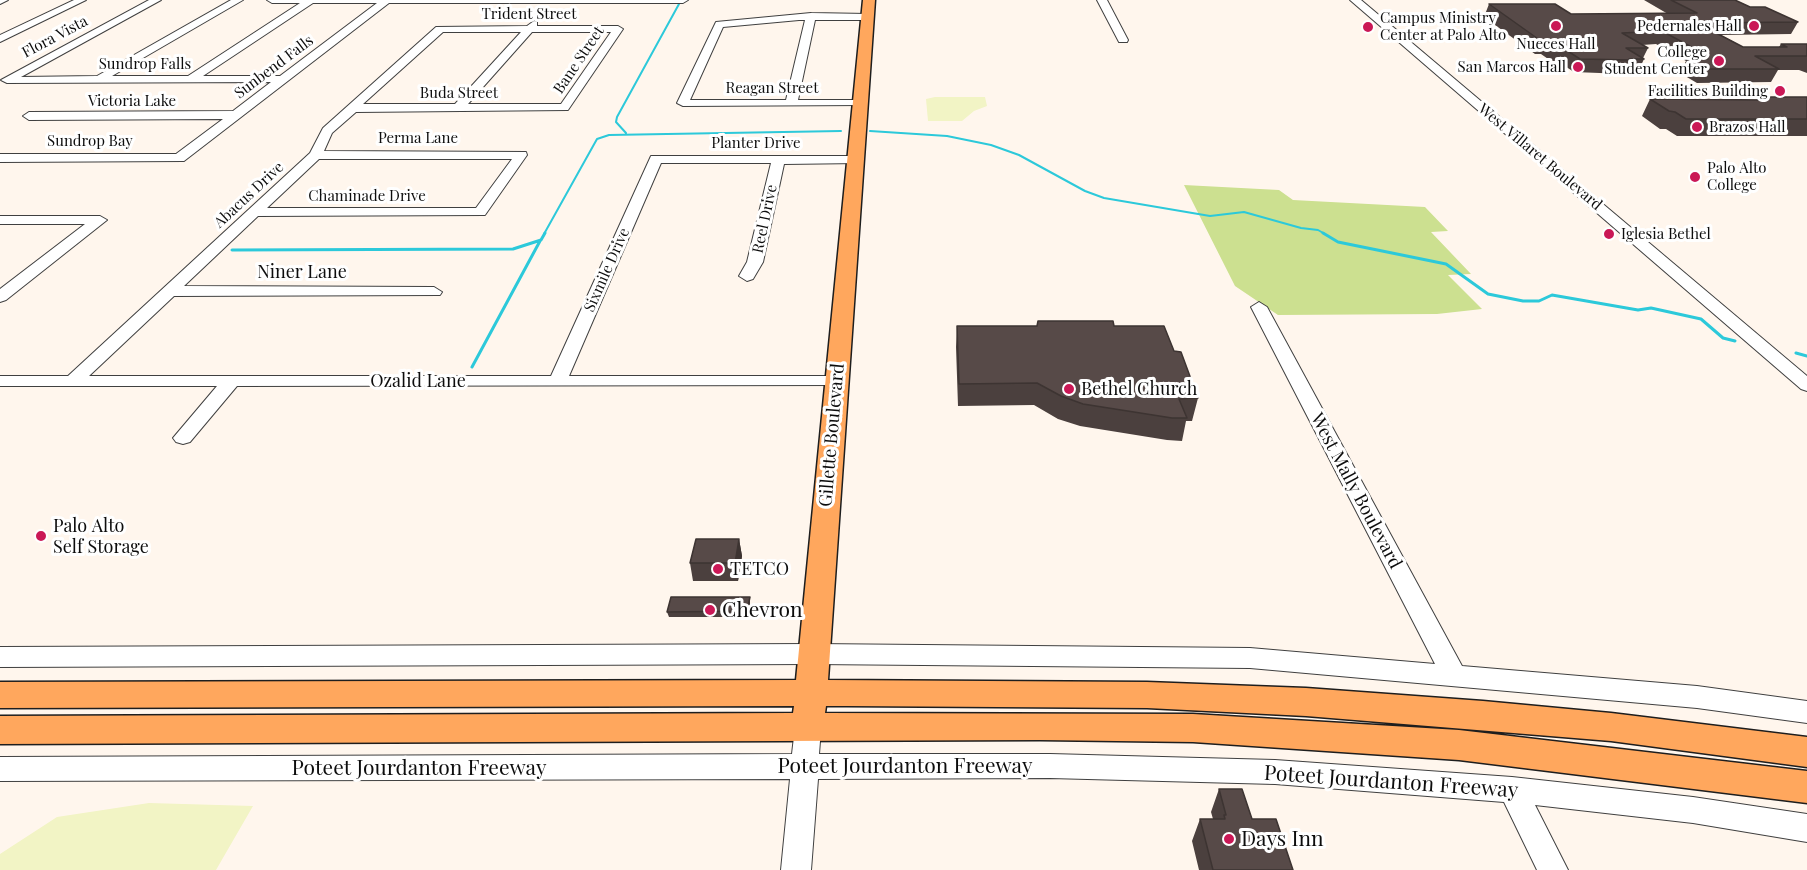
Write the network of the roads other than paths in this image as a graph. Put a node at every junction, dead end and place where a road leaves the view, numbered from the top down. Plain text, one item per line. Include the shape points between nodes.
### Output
1 (81, 0) edge
2 (156, 0) edge
3 (238, 0) edge
4 (272, 0) edge
5 (311, 0) edge
6 (683, 0) edge
7 (869, 0) edge
8 (1102, 0) edge
9 (1355, 0) edge
10 (386, 1) edge
11 (472, 1) edge
12 (557, 1) edge
13 (643, 1) edge
14 (811, 16) junction
15 (868, 16) junction
16 (440, 29) joint
17 (528, 29) junction
18 (618, 29) joint
19 (0, 39) edge
20 (1123, 40) dead end
21 (282, 79) junction
22 (99, 80) junction
23 (192, 80) junction
24 (4, 81) edge
25 (791, 103) junction
26 (861, 103) junction
27 (353, 108) junction
28 (458, 108) junction
29 (564, 108) joint
30 (235, 115) junction
31 (28, 116) dead end
32 (316, 155) junction
33 (0, 158) edge
34 (179, 158) joint
35 (656, 159) joint
36 (778, 160) junction
37 (855, 160) junction
38 (480, 212) joint
39 (253, 213) junction
40 (0, 220) edge
41 (747, 276) dead end
42 (170, 291) junction
43 (434, 292) dead end
44 (0, 297) edge
45 (1259, 307) dead end
46 (0, 381) edge
47 (73, 381) junction
48 (232, 381) junction
49 (558, 381) junction
50 (836, 381) junction
51 (1807, 385) edge
52 (183, 438) dead end
53 (814, 654) junction
54 (0, 657) edge
55 (1454, 675) junction
56 (811, 694) junction
57 (0, 695) edge
58 (1807, 712) edge
59 (808, 728) junction
60 (0, 730) edge
61 (1807, 752) edge
62 (805, 766) junction
63 (0, 770) edge
64 (1807, 787) edge
65 (1512, 790) junction
66 (1807, 828) edge
67 (796, 870) edge
68 (1553, 870) edge

1 - 19 street
2 - 24 street, Flora Vista
3 - 22 street
4 - 5 street
5 - 10 street
5 - 23 street
6 - 13 street
7 - 15 main road, Gillette Boulevard
8 - 20 street
9 - 51 street, West Villaret Boulevard
10 - 11 street
10 - 21 street, Sunbend Falls
11 - 12 street
12 - 13 street
12 - 17 street
14 - 15 street
14 - 25 street
14 - 25 street, Reagan Street via 719,24 683,103
15 - 26 main road, Gillette Boulevard
16 - 17 street, Trident Street
16 - 27 street, Abacus Drive
17 - 18 street, Trident Street
17 - 28 street
18 - 29 street, Bane Street
21 - 23 street, Sundrop Falls
21 - 30 street, Sunbend Falls
22 - 23 street, Sundrop Falls
22 - 24 street, Sundrop Falls
25 - 26 street, Reagan Street
26 - 37 main road, Gillette Boulevard
27 - 28 street, Buda Street
27 - 32 street, Abacus Drive via 323,136
28 - 29 street, Buda Street
30 - 31 street, Victoria Lake
30 - 34 street, Sunbend Falls
32 - 38 street, Perma Lane via 521,155
32 - 39 street, Abacus Drive
33 - 34 street, Sundrop Bay
35 - 36 street, Planter Drive
35 - 49 street, Sixmile Drive
36 - 37 street, Planter Drive
36 - 41 street, Reel Drive via 755,262
37 - 50 main road, Gillette Boulevard
38 - 39 street, Chaminade Drive
39 - 42 street, Abacus Drive
40 - 44 street via 100,220
42 - 43 street, Niner Lane
42 - 47 street, Abacus Drive
45 - 55 street, West Mally Boulevard
46 - 47 street, Ozalid Lane
47 - 48 street, Ozalid Lane
48 - 49 street, Ozalid Lane
48 - 52 street
49 - 50 street, Ozalid Lane
50 - 53 main road, Gillette Boulevard
53 - 54 street
53 - 55 street via 1250,658
53 - 56 main road, Gillette Boulevard
55 - 58 street via 1697,697
56 - 57 main road
56 - 59 main road, Gillette Boulevard
56 - 61 main road via 1147,695 1306,702 1599,726
59 - 60 main road, Poteet Jourdanton Freeway
59 - 62 street, Gillette Boulevard
59 - 64 main road, Poteet Jourdanton Freeway via 1193,728 1459,745
62 - 63 street, Poteet Jourdanton Freeway
62 - 65 street, Poteet Jourdanton Freeway via 1050,766 1275,772
62 - 67 street, Gillette Boulevard
65 - 66 street, Poteet Jourdanton Freeway via 1692,810
65 - 68 street

